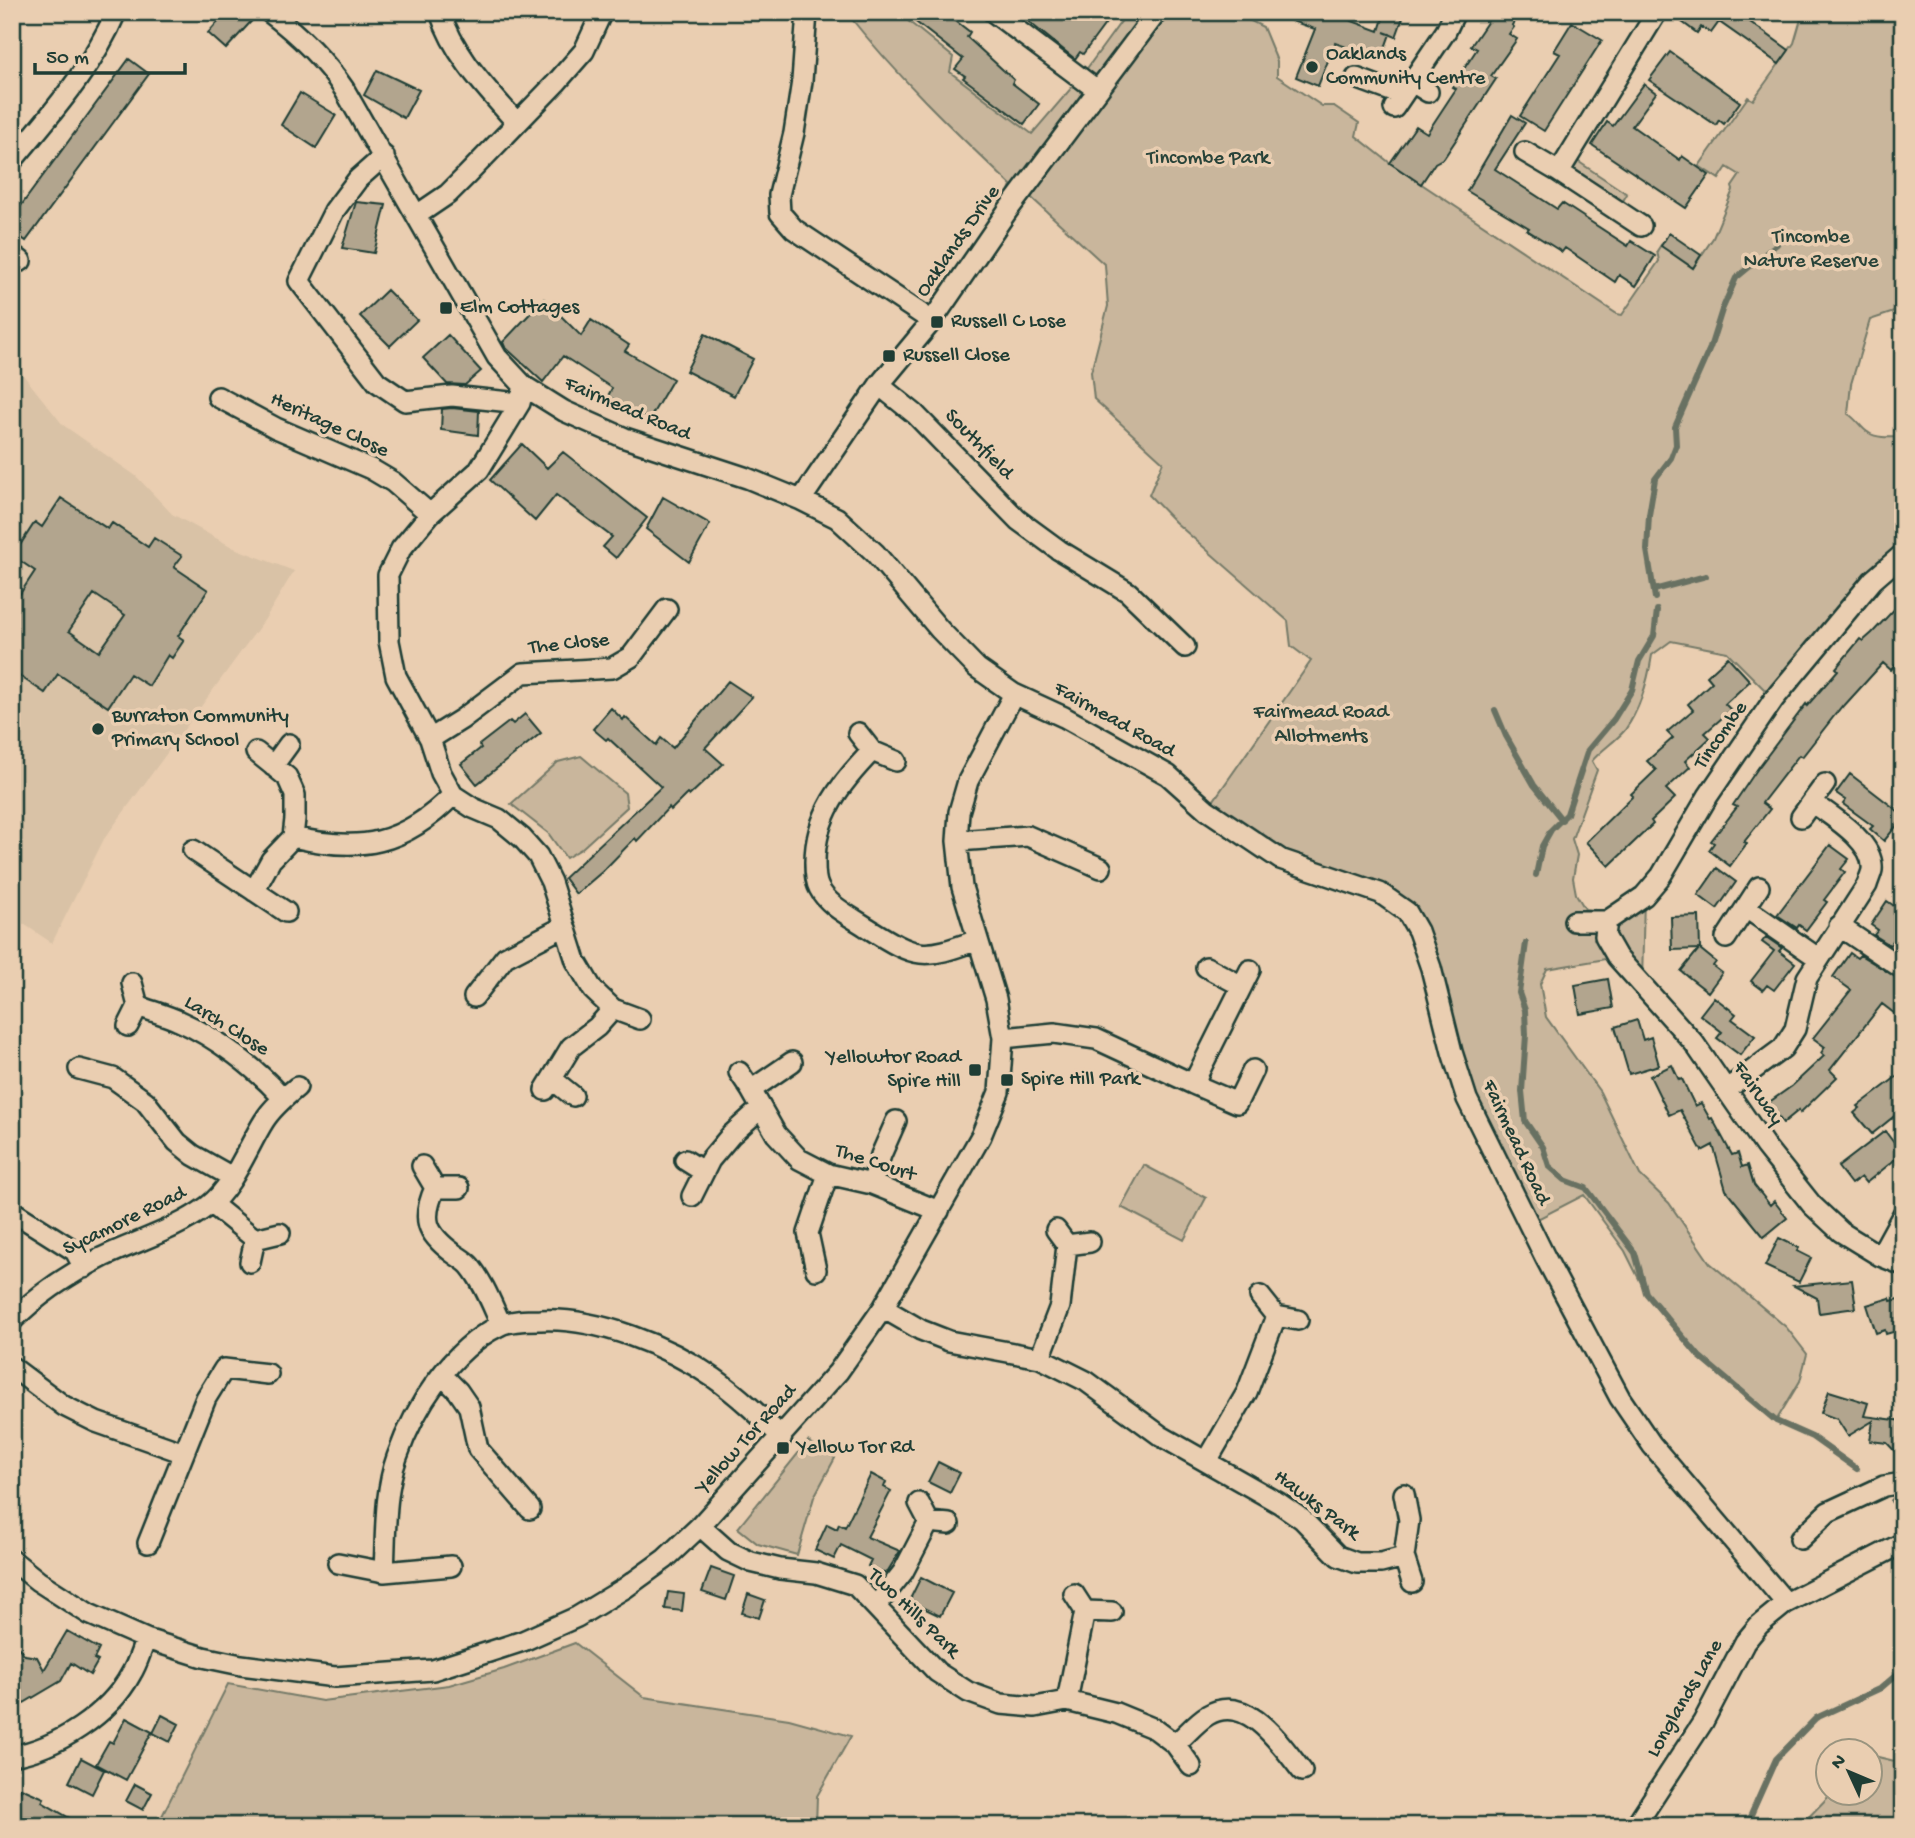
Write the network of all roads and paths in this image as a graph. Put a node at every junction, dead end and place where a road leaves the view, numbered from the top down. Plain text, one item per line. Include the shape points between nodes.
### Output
1 (116, 12) edge
2 (269, 12) edge
3 (440, 12) edge
4 (602, 12) edge
5 (807, 12) edge
6 (993, 12) edge
7 (1157, 12) edge
8 (1455, 12) edge
9 (1657, 12) edge
10 (1356, 78) dead end
11 (1097, 90) junction
12 (517, 123) junction
13 (1525, 152) dead end
14 (384, 156) junction
15 (12, 161) edge
16 (1559, 172) junction
17 (416, 215) junction
18 (1641, 226) dead end
19 (932, 321) junction
20 (879, 385) junction
21 (522, 394) junction
22 (218, 397) dead end
23 (801, 500) junction
24 (430, 514) junction
25 (1903, 554) edge
26 (667, 609) dead end
27 (1185, 647) dead end
28 (1014, 694) junction
29 (858, 733) dead end
30 (430, 739) junction
31 (289, 744) dead end
32 (872, 751) junction
33 (256, 752) dead end
34 (896, 761) dead end
35 (273, 766) junction
36 (1825, 784) dead end
37 (453, 795) junction
38 (293, 838) junction
39 (957, 841) junction
40 (193, 850) dead end
41 (1101, 868) dead end
42 (1759, 887) dead end
43 (254, 891) junction
44 (1746, 908) junction
45 (286, 912) dead end
46 (1574, 921) dead end
47 (1607, 921) junction
48 (565, 926) junction
49 (1839, 926) junction
50 (1726, 938) dead end
51 (977, 940) junction
52 (1818, 958) junction
53 (1206, 967) dead end
54 (1903, 969) edge
55 (132, 983) dead end
56 (474, 997) dead end
57 (138, 1006) junction
58 (613, 1009) junction
59 (640, 1019) dead end
60 (128, 1026) dead end
61 (1003, 1038) junction
62 (792, 1062) dead end
63 (79, 1069) dead end
64 (1253, 1070) dead end
65 (739, 1072) dead end
66 (1193, 1084) junction
67 (751, 1090) junction
68 (1726, 1090) junction
69 (290, 1093) joint
70 (573, 1096) dead end
71 (760, 1109) junction
72 (896, 1121) dead end
73 (685, 1160) dead end
74 (422, 1166) dead end
75 (704, 1172) junction
76 (828, 1174) junction
77 (232, 1177) junction
78 (872, 1184) junction
79 (435, 1188) junction
80 (459, 1188) dead end
81 (692, 1196) dead end
82 (212, 1204) junction
83 (12, 1211) edge
84 (939, 1211) junction
85 (1903, 1214) edge
86 (279, 1233) dead end
87 (255, 1239) junction
88 (1090, 1242) dead end
89 (1881, 1256) junction
90 (250, 1262) dead end
91 (1903, 1265) edge
92 (84, 1268) junction
93 (816, 1270) dead end
94 (1260, 1296) dead end
95 (883, 1308) junction
96 (1276, 1316) junction
97 (1298, 1320) dead end
98 (12, 1321) edge
99 (501, 1324) junction
100 (1040, 1358) junction
101 (12, 1367) edge
102 (268, 1374) dead end
103 (443, 1376) junction
104 (782, 1437) junction
105 (184, 1453) junction
106 (1207, 1461) junction
107 (1894, 1484) edge
108 (1404, 1494) dead end
109 (919, 1503) dead end
110 (530, 1509) dead end
111 (929, 1522) junction
112 (949, 1524) dead end
113 (700, 1526) junction
114 (1800, 1539) dead end
115 (148, 1543) dead end
116 (1903, 1543) edge
117 (1404, 1556) junction
118 (12, 1560) edge
119 (338, 1563) dead end
120 (451, 1566) dead end
121 (384, 1572) junction
122 (1412, 1581) dead end
123 (1074, 1594) dead end
124 (1786, 1603) junction
125 (876, 1606) junction
126 (1085, 1611) junction
127 (1112, 1612) dead end
128 (146, 1639) junction
129 (1067, 1701) junction
130 (1175, 1744) junction
131 (12, 1756) edge
132 (1191, 1766) dead end
133 (1302, 1771) dead end
134 (1635, 1826) edge

1 - 15 street via 104,42
2 - 14 street, Fairmead Road via 331,71
3 - 12 street via 451,40 478,79
4 - 12 street via 584,51
5 - 19 street via 802,81 779,195 780,213 794,229
6 - 11 street
7 - 11 street, Oaklands Drive
8 - 10 street via 1409,94
9 - 16 street
11 - 19 street, Oaklands Drive
12 - 17 street via 447,194
13 - 16 street
14 - 17 street, Fairmead Road
14 - 21 street via 358,179 334,211 299,282 377,382 405,401
16 - 18 street
17 - 21 street, Fairmead Road
19 - 20 street, Oaklands Drive
20 - 23 street, Oaklands Drive
20 - 27 street, Southfield via 925,423 1018,520 1128,592
21 - 23 street, Fairmead Road via 625,438
21 - 24 street via 479,470
22 - 24 street, Heritage Close via 234,416 371,469
23 - 28 street, Fairmead Road via 837,518 875,553 977,668
24 - 30 street via 401,548 388,575 386,597 388,641 396,676
25 - 47 street, Tincombe via 1873,580 1774,699 1661,876 1644,896
26 - 30 street, The Close via 631,657 612,668 523,673
28 - 39 street, Yellow Tor Road via 968,781
28 - 124 street, Fairmead Road via 1168,775 1207,810 1280,859 1380,893 1406,912 1431,968 1467,1099 1620,1398 1652,1445
29 - 32 street
30 - 37 street
31 - 35 street
32 - 34 street
32 - 51 street via 837,789 823,816 815,842 818,887 834,905 917,954
33 - 35 street
35 - 38 street via 287,777 295,795
36 - 49 street via 1807,809 1856,836 1868,851 1872,868 1867,886
37 - 38 street via 435,813 383,841 327,845
37 - 48 street via 499,819 538,856
38 - 43 street via 271,860
39 - 41 street via 1028,836
39 - 51 street, Yellow Tor Road via 962,887
40 - 43 street
42 - 44 street
43 - 45 street
44 - 50 street
44 - 52 street
46 - 47 street
47 - 68 street, Fairway via 1605,936 1617,957 1694,1043
48 - 56 street via 505,957
48 - 58 street via 576,961 593,990
49 - 52 street
49 - 54 street
51 - 61 street, Yellow Tor Road
52 - 68 street via 1807,978 1795,1029 1783,1048
53 - 66 street via 1246,978
55 - 57 street
57 - 60 street
57 - 69 street, Larch Close via 180,1021
58 - 59 street
58 - 70 street via 571,1047 548,1084
61 - 66 street via 1054,1033 1096,1039
61 - 84 street, Yellow Tor Road via 999,1092 981,1136
62 - 67 street
63 - 77 street via 113,1078 145,1101 177,1142
64 - 66 street via 1237,1103
65 - 67 street, The Court
67 - 71 street, The Court
68 - 89 street, Fairway via 1812,1205 1841,1232
69 - 77 street, Sycamore Road via 264,1120
71 - 75 street via 731,1135
71 - 76 street, The Court via 799,1158
72 - 78 street
73 - 75 street
74 - 79 street
75 - 81 street
76 - 78 street, The Court
76 - 93 street via 808,1233
77 - 82 street, Sycamore Road
78 - 84 street, The Court
79 - 80 street
79 - 99 street via 426,1220 433,1237 470,1265
82 - 87 street
82 - 92 street, Sycamore Road
83 - 92 street via 75,1251
84 - 95 street, Yellow Tor Road
85 - 89 street
86 - 87 street
87 - 90 street
88 - 100 street via 1062,1238 1060,1306
89 - 91 street, Fairway
92 - 98 street, Sycamore Road via 47,1288
94 - 96 street
95 - 100 street, Hawks Park via 949,1341
95 - 104 street, Yellow Tor Road via 838,1372
96 - 97 street
96 - 106 street via 1247,1392
99 - 103 street via 467,1346
99 - 104 street via 561,1319 639,1340 714,1378
100 - 106 street, Hawks Park via 1086,1381 1161,1436
101 - 105 street via 64,1406
102 - 105 street via 224,1369 206,1398
103 - 110 street via 469,1407 478,1449
103 - 121 street via 417,1411 397,1458 388,1501
104 - 113 street, Yellow Tor Road
105 - 115 street
106 - 117 street, Hawks Park via 1303,1519 1338,1556 1357,1563 1381,1563
107 - 114 street via 1828,1512
108 - 117 street via 1409,1520
109 - 111 street
111 - 112 street
111 - 125 street via 903,1572
113 - 125 street, Two Hills Park via 728,1551 751,1562 855,1585
113 - 128 street, Yellow Tor Road via 665,1559 577,1617 523,1641 433,1670 323,1676 262,1669
116 - 124 street, Longlands Lane
117 - 122 street
118 - 128 street, Yellow Tor Road via 89,1614
119 - 121 street
120 - 121 street
123 - 126 street
124 - 134 street, Longlands Lane via 1745,1642 1703,1722
125 - 129 street, Two Hills Park via 937,1672 968,1692 1001,1704 1035,1707
126 - 127 street
126 - 129 street
128 - 131 street via 131,1675 109,1703 68,1736 34,1752
129 - 130 street, Two Hills Park via 1116,1713 1155,1729
130 - 132 street
130 - 133 street via 1209,1715 1231,1709 1252,1717

